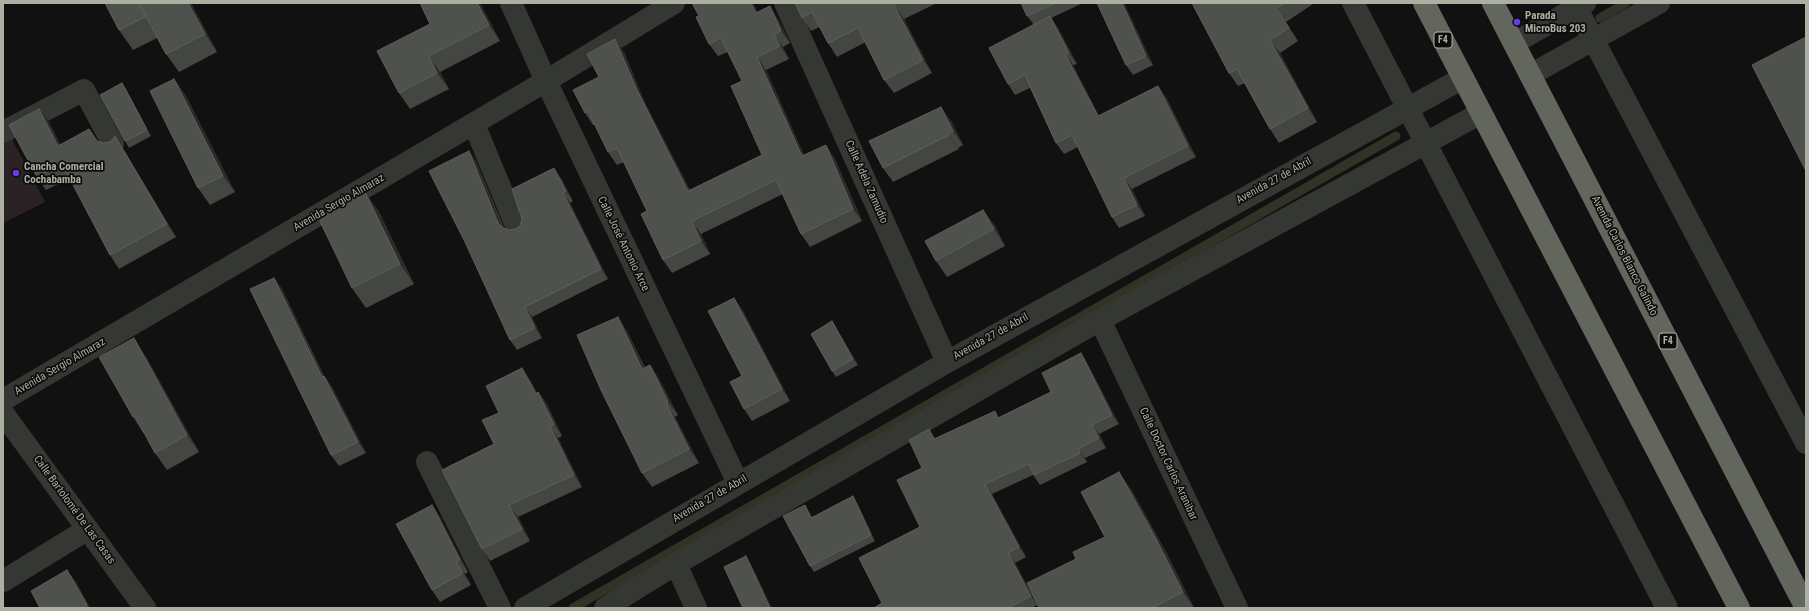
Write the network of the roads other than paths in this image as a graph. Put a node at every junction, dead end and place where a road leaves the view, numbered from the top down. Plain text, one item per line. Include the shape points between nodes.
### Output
1 (510, 3) edge
2 (674, 3) edge
3 (785, 3) edge
4 (1353, 3) edge
5 (1424, 3) edge
6 (1493, 3) edge
7 (1659, 3) edge
8 (1578, 5) edge
9 (1594, 39) junction
10 (1514, 43) junction
11 (1530, 75) junction
12 (1463, 78) junction
13 (546, 81) junction
14 (1407, 107) junction
15 (1481, 113) junction
16 (474, 124) junction
17 (3, 132) edge
18 (1426, 143) junction
19 (113, 144) edge
20 (517, 228) edge
21 (1100, 320) junction
22 (946, 362) junction
23 (3, 400) edge
24 (3, 413) edge
25 (1806, 443) edge
26 (427, 462) dead end
27 (738, 484) junction
28 (88, 529) junction
29 (676, 564) junction
30 (3, 581) edge
31 (145, 608) edge
32 (500, 608) edge
33 (525, 608) edge
34 (605, 608) edge
35 (696, 608) edge
36 (1237, 608) edge
37 (1667, 608) edge
38 (1739, 608) edge
39 (1806, 608) edge

1 - 13 street, Calle José Antonio Arce
2 - 13 street, Avenida Sergio Almaraz
3 - 22 street, Calle Adela Zamudio
4 - 14 street
5 - 12 highway, F4
6 - 10 highway, F4
7 - 9 street
8 - 9 street
8 - 10 street
9 - 11 street
9 - 25 street
10 - 11 highway, F4
11 - 39 highway, Avenida Carlos Blanco Galindo / F4
12 - 14 street, Avenida 27 de Abril
12 - 15 highway, F4
13 - 16 street, Avenida Sergio Almaraz
13 - 27 street, Calle José Antonio Arce
14 - 18 street
14 - 22 street, Avenida 27 de Abril
15 - 18 street
15 - 38 highway, F4
16 - 20 street
16 - 23 street, Avenida Sergio Almaraz
17 - 19 street via 84,90
18 - 21 street
18 - 37 street
21 - 29 street
21 - 36 street, Calle Doctor Carlos Aranibar
22 - 27 street, Avenida 27 de Abril
24 - 28 street, Calle Bartolomé De Las Casas
26 - 32 street
27 - 33 street, Avenida 27 de Abril
28 - 30 street
28 - 31 street, Calle Bartolomé De Las Casas
29 - 34 street
29 - 35 street

